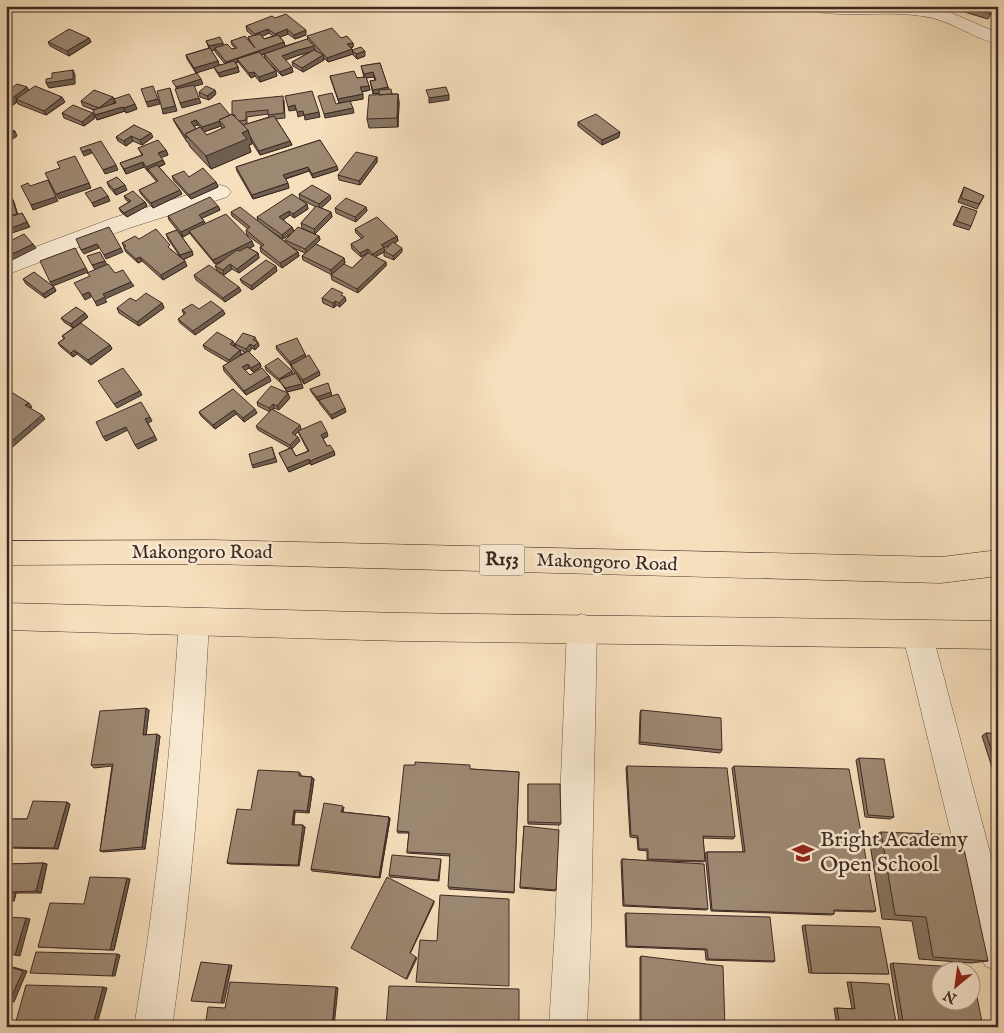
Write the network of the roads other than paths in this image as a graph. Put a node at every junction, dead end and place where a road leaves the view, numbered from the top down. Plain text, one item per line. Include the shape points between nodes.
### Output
1 (813, 6) edge
2 (998, 39) edge
3 (220, 192) dead end
4 (6, 267) edge
5 (6, 553) edge
6 (998, 563) edge
7 (6, 616) edge
8 (194, 622) junction
9 (582, 628) junction
10 (918, 636) junction
11 (998, 636) edge
12 (998, 953) edge
13 (152, 1027) edge
14 (568, 1027) edge

1 - 2 street via 835,11 879,8 924,10
3 - 4 street via 121,223
5 - 6 main road, Makongoro Road / R153 via 211,552 941,570
7 - 8 main road
8 - 9 main road
8 - 13 street via 179,833
9 - 10 main road
9 - 14 street
10 - 11 main road
10 - 12 street

